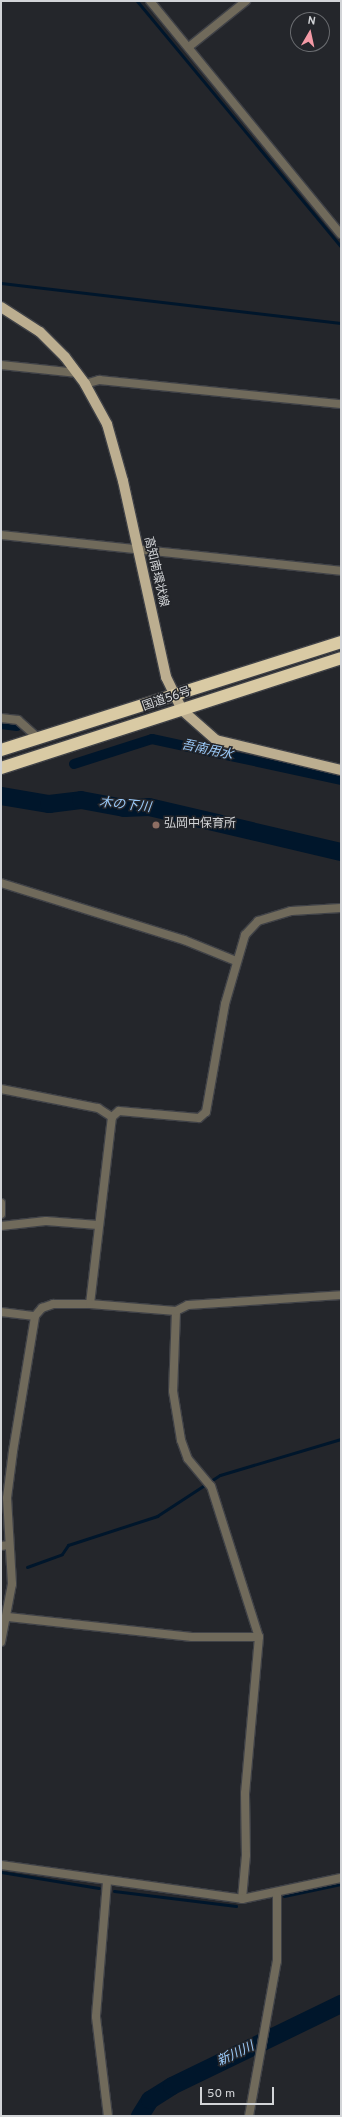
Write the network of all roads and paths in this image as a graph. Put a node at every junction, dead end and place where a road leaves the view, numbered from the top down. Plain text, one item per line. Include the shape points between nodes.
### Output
1 (150, 1) edge
2 (246, 1) edge
3 (190, 46) junction
4 (341, 234) edge
5 (1, 307) edge
6 (1, 365) edge
7 (78, 373) junction
8 (86, 384) junction
9 (341, 404) edge
10 (1, 535) edge
11 (136, 548) junction
12 (341, 570) edge
13 (341, 642) edge
14 (341, 658) edge
15 (172, 695) junction
16 (182, 710) junction
17 (1, 718) edge
18 (38, 738) junction
19 (1, 750) edge
20 (1, 768) edge
21 (341, 770) edge
22 (1, 883) edge
23 (341, 908) edge
24 (236, 961) junction
25 (1, 1089) edge
26 (112, 1117) junction
27 (1, 1203) edge
28 (1, 1214) edge
29 (98, 1225) junction
30 (1, 1226) edge
31 (341, 1295) edge
32 (90, 1304) junction
33 (176, 1311) junction
34 (1, 1312) edge
35 (35, 1316) junction
36 (5, 1546) edge
37 (8, 1617) junction
38 (259, 1637) junction
39 (1, 1642) edge
40 (1, 1865) edge
41 (341, 1878) edge
42 (107, 1882) junction
43 (277, 1894) junction
44 (242, 1899) junction
45 (108, 2116) edge
46 (249, 2116) edge

1 - 3 street
2 - 3 street
3 - 4 street
5 - 7 main road, 高知南環状線 via 40,332
6 - 7 street
7 - 8 main road, 高知南環状線
8 - 9 street via 99,380
8 - 11 main road, 高知南環状線 via 107,424 116,452
10 - 11 street
11 - 12 street
11 - 15 main road, 高知南環状線
13 - 15 highway, 国道56号
14 - 16 highway, 国道56号
15 - 16 main road, 高知南環状線
15 - 18 highway, 国道56号
16 - 20 highway, 国道56号
16 - 21 main road, 高知南環状線 via 216,740
17 - 18 street via 18,720
18 - 19 highway, 国道56号
22 - 24 street via 184,940
23 - 24 street via 292,911 258,921 245,935
24 - 26 street via 206,1112 199,1118 119,1111
25 - 26 street via 98,1108
26 - 29 street
27 - 28 street
29 - 30 street via 46,1222
29 - 32 street
31 - 33 street via 188,1305
32 - 33 street
32 - 35 street via 53,1304
33 - 38 street via 175,1412 188,1459 209,1483
34 - 35 street
35 - 36 street via 12,1451
36 - 37 street via 12,1584
37 - 38 street via 177,1636
37 - 39 street
38 - 44 street via 245,1793 246,1855
40 - 42 street
41 - 43 street
42 - 44 street
42 - 45 street via 96,2017
43 - 44 street
43 - 46 street via 277,1961 263,2050

